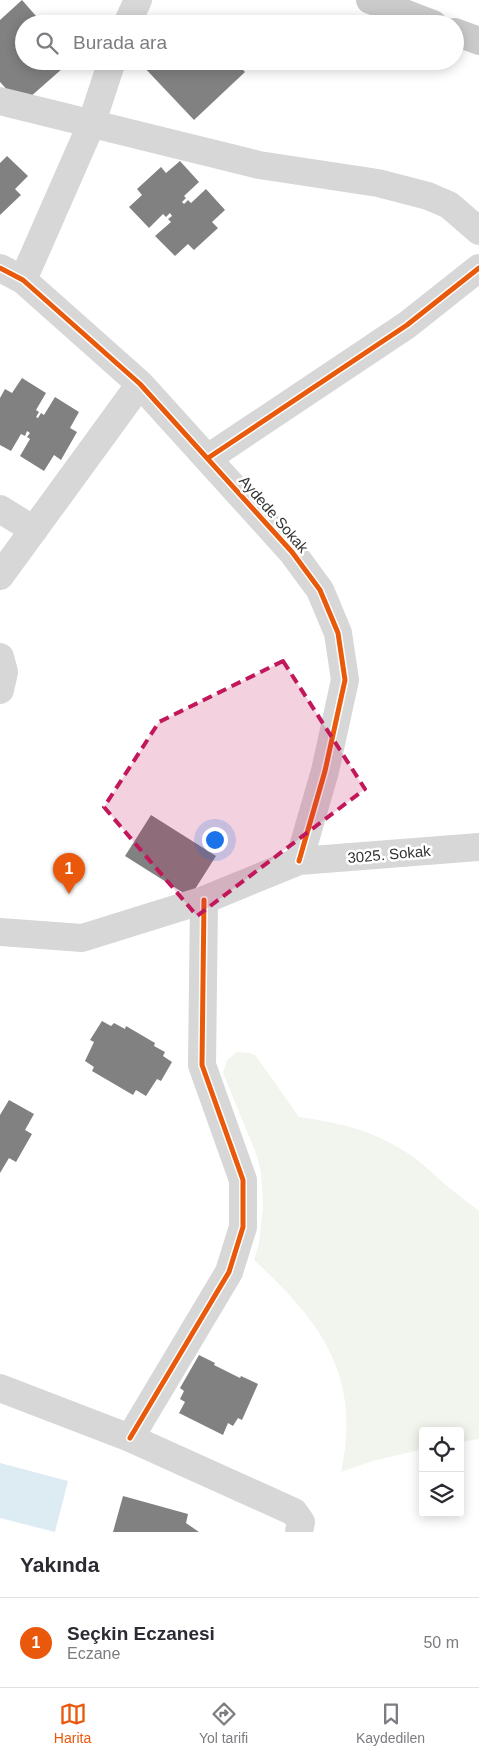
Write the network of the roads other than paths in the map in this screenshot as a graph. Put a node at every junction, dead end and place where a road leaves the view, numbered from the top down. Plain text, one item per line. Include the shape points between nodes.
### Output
1 (138, 0) edge
2 (370, 0) edge
3 (131, 15) edge
4 (409, 15) edge
5 (464, 35) edge
6 (479, 41) edge
7 (109, 70) edge
8 (0, 101) edge
9 (91, 125) junction
10 (479, 231) edge
11 (479, 268) edge
12 (12, 274) edge
13 (140, 384) junction
14 (208, 458) junction
15 (0, 509) edge
16 (34, 530) junction
17 (0, 576) edge
18 (0, 657) edge
19 (0, 690) edge
20 (479, 847) edge
21 (299, 861) junction
22 (204, 900) junction
23 (0, 932) edge
24 (0, 1388) edge
25 (130, 1438) junction
26 (299, 1532) edge

1 - 3 street
2 - 4 main road
5 - 6 main road
7 - 9 street
8 - 9 street
9 - 10 street via 259,166 378,183 428,196 449,205
9 - 12 street
11 - 14 street via 408,326
12 - 13 street, Aydede Sokak
13 - 14 street, Aydede Sokak
13 - 16 street
14 - 21 street, Aydede Sokak via 292,552 320,590 338,633 344,680 325,771
15 - 16 street
16 - 17 street
18 - 19 street via 4,672
20 - 21 street, 3025. Sokak
21 - 22 street, 3025. Sokak
22 - 23 street, 3025. Sokak via 82,938
22 - 25 street via 202,1065 243,1180 243,1227 229,1272
24 - 25 street
25 - 26 street via 294,1512 301,1522

